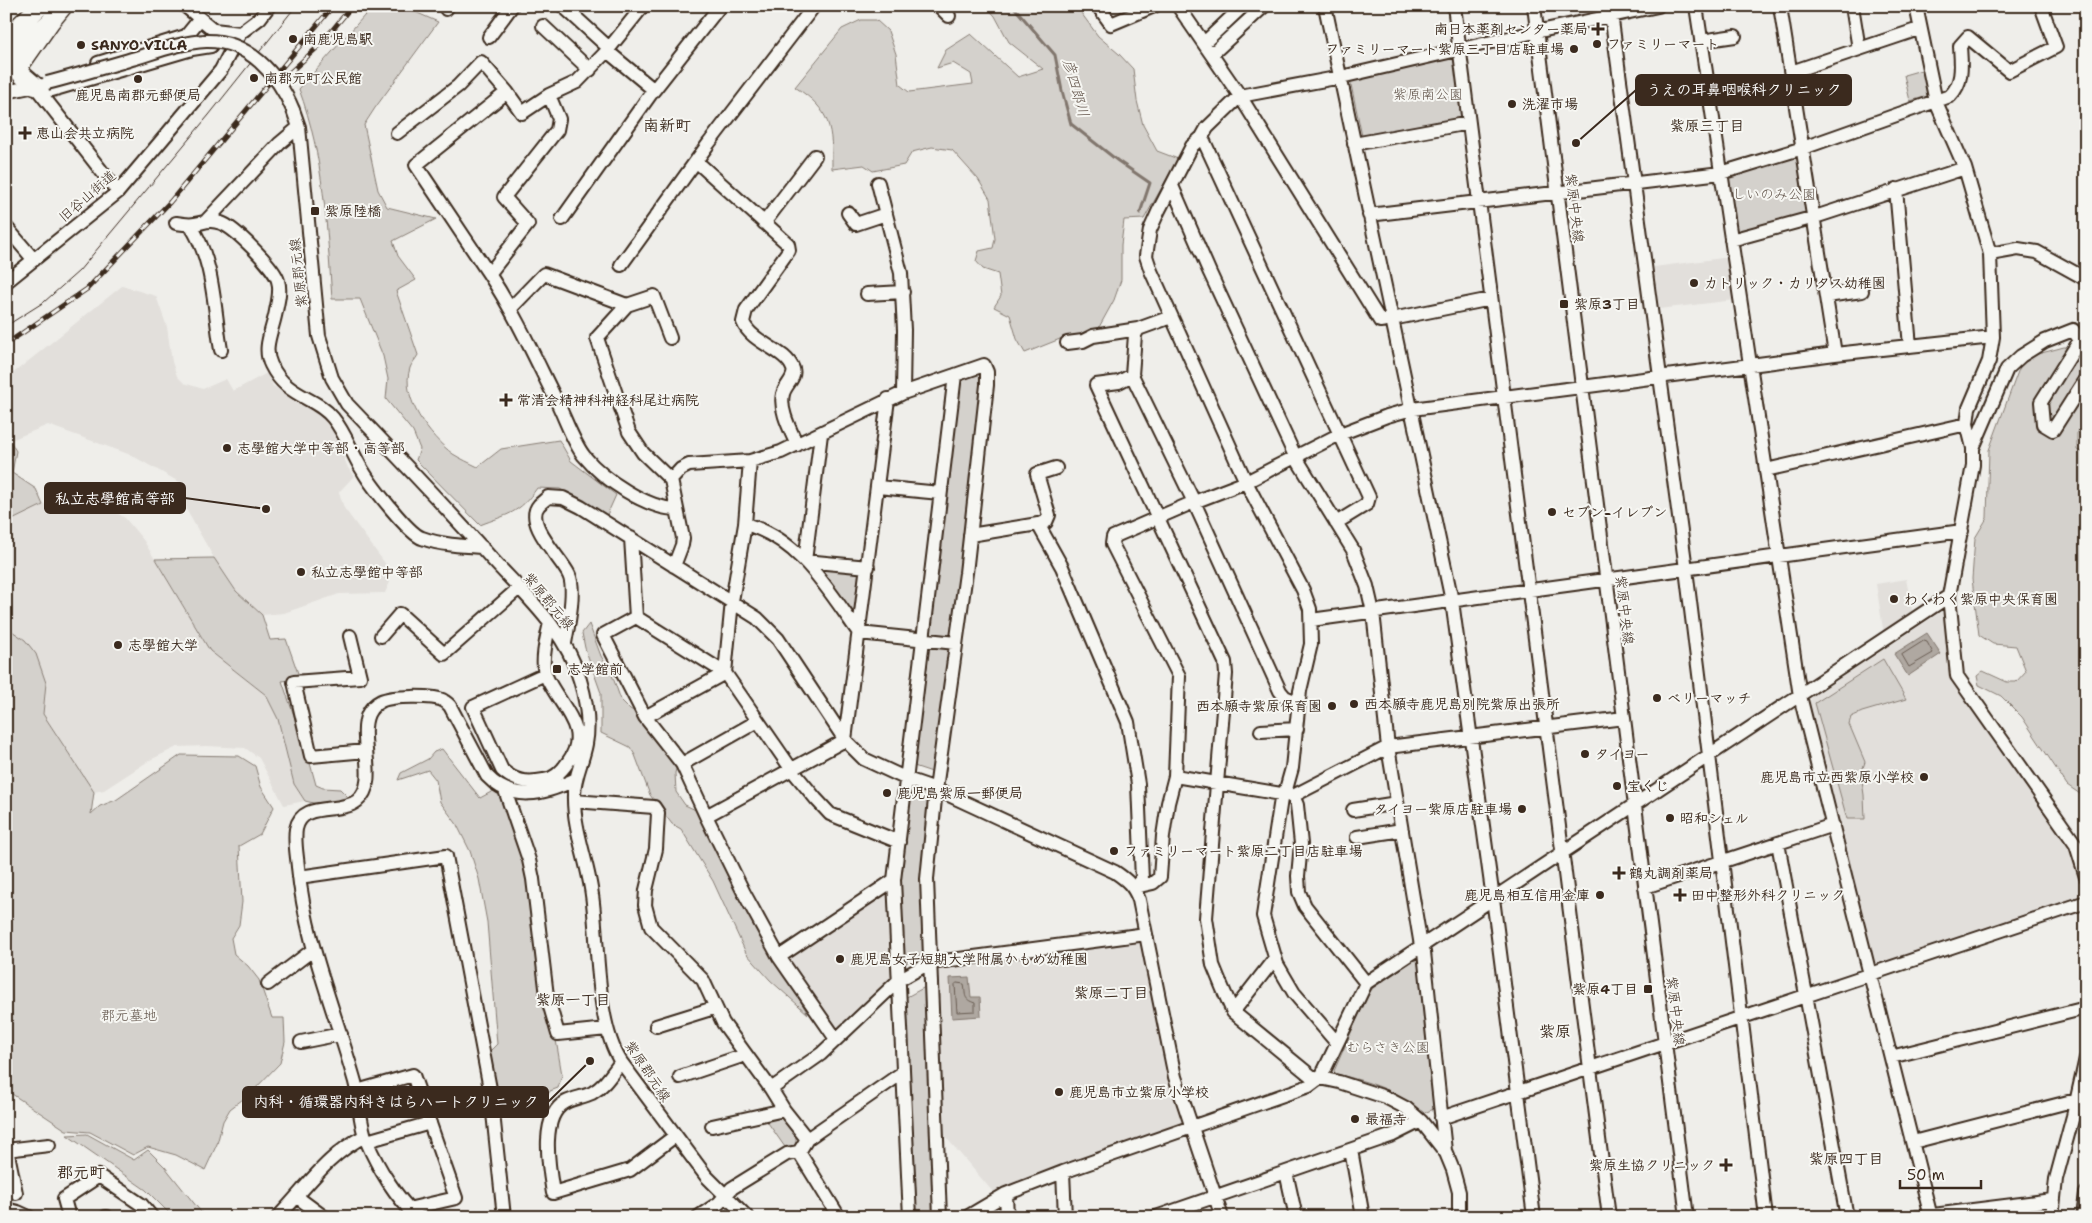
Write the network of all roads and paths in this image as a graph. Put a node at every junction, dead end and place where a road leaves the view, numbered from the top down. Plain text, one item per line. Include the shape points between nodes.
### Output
1 (40, 6) edge
2 (63, 6) edge
3 (185, 6) edge
4 (269, 6) edge
5 (512, 6) edge
6 (563, 6) edge
7 (642, 6) edge
8 (720, 6) edge
9 (814, 6) edge
10 (939, 6) edge
11 (1098, 6) edge
12 (1153, 6) edge
13 (1178, 6) edge
14 (1243, 6) edge
15 (1264, 6) edge
16 (1324, 6) edge
17 (1454, 6) edge
18 (1534, 6) edge
19 (1658, 6) edge
20 (1696, 6) edge
21 (1780, 6) edge
22 (1852, 6) edge
23 (1916, 6) edge
24 (2041, 6) edge
25 (1611, 11) edge
26 (949, 16) dead end
27 (199, 20) junction
28 (50, 22) junction
29 (543, 26) dead end
30 (1919, 29) junction
31 (214, 30) junction
32 (1538, 32) junction
33 (240, 33) junction
34 (1735, 36) dead end
35 (489, 37) dead end
36 (6, 39) edge
37 (1701, 41) junction
38 (1204, 43) junction
39 (1460, 49) junction
40 (1860, 49) junction
41 (608, 50) junction
42 (1212, 54) junction
43 (111, 58) junction
44 (6, 61) edge
45 (590, 70) junction
46 (115, 72) junction
47 (1792, 72) junction
48 (1342, 78) junction
49 (41, 85) junction
50 (654, 90) junction
51 (6, 92) edge
52 (507, 92) junction
53 (548, 95) junction
54 (1240, 96) junction
55 (1936, 102) junction
56 (1469, 123) junction
57 (299, 127) junction
58 (397, 133) dead end
59 (1202, 136) junction
60 (1354, 144) junction
61 (1803, 148) junction
62 (815, 156) dead end
63 (696, 161) junction
64 (1965, 168) junction
65 (1721, 173) junction
66 (878, 183) dead end
67 (1633, 183) junction
68 (1172, 186) junction
69 (1896, 189) junction
70 (118, 192) junction
71 (1558, 193) junction
72 (1479, 202) junction
73 (848, 213) dead end
74 (886, 214) junction
75 (1369, 215) junction
76 (1815, 217) junction
77 (562, 219) dead end
78 (207, 220) junction
79 (176, 223) dead end
80 (764, 223) junction
81 (190, 224) junction
82 (6, 227) edge
83 (1731, 240) junction
84 (1990, 254) junction
85 (34, 260) junction
86 (621, 265) dead end
87 (489, 274) junction
88 (2086, 279) edge
89 (6, 282) edge
90 (1862, 291) dead end
91 (903, 292) junction
92 (867, 294) dead end
93 (1827, 296) junction
94 (1491, 299) junction
95 (627, 306) junction
96 (511, 308) junction
97 (1171, 317) junction
98 (1392, 319) junction
99 (1138, 329) junction
100 (1993, 337) junction
101 (670, 338) dead end
102 (1067, 343) dead end
103 (1910, 346) junction
104 (221, 350) dead end
105 (1835, 354) junction
106 (1750, 366) junction
107 (954, 375) junction
108 (1132, 375) junction
109 (1659, 377) junction
110 (2086, 378) edge
111 (1582, 386) junction
112 (903, 393) junction
113 (1505, 397) junction
114 (888, 399) junction
115 (1412, 409) junction
116 (1967, 424) junction
117 (821, 434) junction
118 (1340, 434) junction
119 (797, 445) junction
120 (1973, 448) junction
121 (1295, 456) junction
122 (750, 461) junction
123 (1056, 468) dead end
124 (1766, 470) junction
125 (671, 480) junction
126 (1246, 482) junction
127 (878, 487) junction
128 (940, 493) junction
129 (1194, 502) junction
130 (677, 509) junction
131 (1158, 517) junction
132 (1336, 523) junction
133 (745, 524) junction
134 (1038, 524) junction
135 (1962, 531) junction
136 (970, 535) junction
137 (631, 538) junction
138 (482, 547) junction
139 (1780, 556) junction
140 (805, 561) junction
141 (674, 566) junction
142 (868, 566) junction
143 (1686, 569) junction
144 (1606, 580) junction
145 (519, 588) junction
146 (1529, 591) junction
147 (1949, 596) junction
148 (732, 601) junction
149 (1452, 601) junction
150 (1373, 612) junction
151 (636, 617) junction
152 (1311, 620) junction
153 (550, 623) junction
154 (859, 633) junction
155 (350, 636) dead end
156 (381, 636) dead end
157 (923, 641) junction
158 (565, 643) junction
159 (956, 643) junction
160 (724, 673) junction
161 (545, 674) junction
162 (1800, 696) junction
163 (1299, 703) junction
164 (644, 717) junction
165 (1624, 718) junction
166 (758, 721) junction
167 (1547, 726) junction
168 (1297, 729) junction
169 (1261, 731) dead end
170 (1472, 737) junction
171 (845, 740) junction
172 (1388, 747) junction
173 (366, 751) junction
174 (1709, 756) junction
175 (682, 764) junction
176 (792, 770) junction
177 (1175, 776) junction
178 (907, 778) junction
179 (574, 780) junction
180 (1217, 783) junction
181 (936, 789) junction
182 (505, 790) junction
183 (1289, 795) junction
184 (574, 801) junction
185 (1397, 803) junction
186 (1635, 804) junction
187 (1353, 810) dead end
188 (706, 816) junction
189 (1833, 825) junction
190 (1402, 830) junction
191 (1358, 837) dead end
192 (898, 842) junction
193 (1778, 843) junction
194 (1563, 852) junction
195 (1723, 861) junction
196 (299, 877) junction
197 (2086, 877) edge
198 (894, 880) junction
199 (1135, 887) junction
200 (1645, 887) junction
201 (1493, 898) junction
202 (2086, 902) edge
203 (1146, 934) junction
204 (1421, 946) junction
205 (314, 949) junction
206 (780, 958) junction
207 (1275, 958) junction
208 (929, 963) junction
209 (1870, 974) junction
210 (899, 980) junction
211 (1366, 983) junction
212 (268, 984) dead end
213 (1806, 996) junction
214 (714, 1008) junction
215 (2086, 1008) edge
216 (1233, 1012) junction
217 (1742, 1017) junction
218 (656, 1026) dead end
219 (607, 1030) junction
220 (341, 1034) junction
221 (836, 1039) junction
222 (301, 1042) dead end
223 (1337, 1043) junction
224 (1665, 1044) junction
225 (745, 1055) junction
226 (1891, 1057) junction
227 (2086, 1058) edge
228 (621, 1062) junction
229 (1590, 1068) junction
230 (902, 1073) junction
231 (680, 1077) dead end
232 (1321, 1077) junction
233 (771, 1089) junction
234 (357, 1091) junction
235 (1518, 1092) junction
236 (2076, 1100) junction
237 (784, 1110) junction
238 (1441, 1118) junction
239 (1420, 1121) junction
240 (430, 1123) junction
241 (712, 1126) dead end
242 (1191, 1126) junction
243 (675, 1136) junction
244 (366, 1138) junction
245 (807, 1139) junction
246 (1913, 1142) junction
247 (49, 1145) dead end
248 (7, 1150) edge
249 (1351, 1150) junction
250 (799, 1152) junction
251 (1446, 1153) junction
252 (1062, 1172) junction
253 (1286, 1172) junction
254 (16, 1193) dead end
255 (2086, 1193) edge
256 (1006, 1194) junction
257 (726, 1195) junction
258 (1215, 1196) junction
259 (297, 1197) junction
260 (2052, 1200) junction
261 (6, 1210) edge
262 (413, 1213) edge
263 (1931, 1216) edge
264 (29, 1217) edge
265 (69, 1217) edge
266 (152, 1217) edge
267 (278, 1217) edge
268 (324, 1217) edge
269 (504, 1217) edge
270 (698, 1217) edge
271 (747, 1217) edge
272 (839, 1217) edge
273 (910, 1217) edge
274 (940, 1217) edge
275 (967, 1217) edge
276 (1007, 1217) edge
277 (1065, 1217) edge
278 (1156, 1217) edge
279 (1222, 1217) edge
280 (1296, 1217) edge
281 (1363, 1217) edge
282 (1459, 1217) edge
283 (1534, 1217) edge
284 (1609, 1217) edge
285 (1687, 1217) edge
286 (1766, 1217) edge
287 (1847, 1217) edge
288 (1917, 1217) edge
289 (2052, 1217) edge
290 (2083, 1217) edge

1 - 36 highway
2 - 28 highway
3 - 27 street
4 - 33 street, 旧谷山街道 via 260,18
5 - 35 street
6 - 41 street
7 - 41 street
8 - 50 street
9 - 63 street
10 - 26 street
11 - 12 street via 1111,24
13 - 38 street
14 - 38 street
15 - 42 street
16 - 48 street
17 - 39 street
18 - 32 street, 紫原中央線
19 - 25 street
20 - 37 street
21 - 47 street
22 - 40 street
23 - 30 street
24 - 55 street via 2056,48 2009,71 1968,37 1960,46 1959,83 1950,96
25 - 32 street
25 - 67 street
27 - 31 street
27 - 43 street via 186,36
28 - 44 highway
28 - 49 highway via 20,65 21,74
29 - 45 street
30 - 40 street
30 - 55 street
31 - 33 street
31 - 46 street via 211,46
32 - 39 street
32 - 71 street, 紫原中央線
33 - 70 street, 旧谷山街道 via 222,70
34 - 37 street
37 - 65 street
38 - 42 street
39 - 48 street
39 - 56 street
40 - 47 street
41 - 45 street
41 - 50 street
42 - 54 street
43 - 46 street
43 - 49 street via 44,79
45 - 53 street via 577,82
46 - 49 street via 52,90
47 - 61 street
48 - 54 street
48 - 60 street
49 - 51 street
49 - 57 street, 紫原郡元線, bridge via 183,44 216,41 238,47 269,70 287,95
49 - 70 street
50 - 77 street
52 - 53 street via 522,113
52 - 58 street via 481,62 458,86
52 - 87 street via 416,164
53 - 87 street via 559,119 557,130 504,197 528,224
54 - 59 street
54 - 98 street via 1380,321
55 - 61 street
55 - 64 street
56 - 60 street
56 - 72 street
57 - 78 street
57 - 138 street, 紫原郡元線 via 319,336 332,378 347,404
59 - 68 street via 1192,146
59 - 118 street
60 - 75 street
61 - 65 street
61 - 76 street
62 - 80 street
63 - 80 street
63 - 86 street
64 - 69 street
64 - 84 street
65 - 67 street
65 - 83 street
66 - 74 street
67 - 71 street
67 - 109 street
68 - 97 street via 1150,230 1146,256
68 - 121 street
69 - 76 street
69 - 103 street
70 - 85 street, 旧谷山街道
71 - 72 street
71 - 111 street, 紫原中央線
72 - 75 street
72 - 94 street
73 - 74 street via 856,224
74 - 91 street
75 - 98 street
76 - 83 street
76 - 93 street
78 - 81 street
78 - 138 street via 232,230 273,270 278,279 280,288 276,312 266,351 271,366 284,384 333,418 363,471 407,526 421,538
79 - 81 street
80 - 119 street via 788,244 789,250 746,310 743,322 750,334 786,359 793,370 783,393 783,406
81 - 104 street via 211,280
82 - 85 street
83 - 106 street
84 - 88 street via 2018,249 2037,252
84 - 100 street
85 - 89 street, 旧谷山街道
87 - 96 street
90 - 93 street
91 - 92 street
91 - 112 street
93 - 105 street
94 - 98 street
94 - 113 street
95 - 96 street via 544,274
95 - 101 street via 654,296
95 - 125 street via 597,338 629,432 643,453
96 - 130 street via 582,454 601,474 633,494 665,509
97 - 99 street
97 - 126 street
98 - 115 street
99 - 102 street
99 - 108 street
100 - 103 street
100 - 116 street via 1989,361 1969,408
103 - 105 street
105 - 106 street
106 - 109 street
106 - 124 street
107 - 112 street
107 - 128 street
107 - 136 street via 984,365 987,372
108 - 129 street
108 - 131 street via 1119,382 1096,385
109 - 111 street
109 - 143 street
110 - 120 street via 2053,430 2043,424 2041,402 2080,340 2073,330 2020,356 2007,369
111 - 113 street
111 - 144 street, 紫原中央線
112 - 114 street
113 - 115 street
113 - 146 street
114 - 117 street
114 - 127 street
115 - 118 street
115 - 149 street
116 - 120 street
116 - 124 street
117 - 119 street
117 - 140 street
118 - 121 street
118 - 132 street via 1369,497 1367,504
119 - 122 street
120 - 135 street
121 - 126 street
121 - 132 street
122 - 125 street via 689,466 681,469
122 - 133 street
123 - 134 street via 1037,474 1048,516 1046,522
124 - 139 street
125 - 130 street
126 - 129 street
126 - 152 street via 1303,590
127 - 128 street
127 - 142 street
128 - 157 street
129 - 131 street
129 - 163 street via 1280,691
130 - 141 street via 683,538
131 - 177 street via 1113,537 1112,544 1179,676
131 - 180 street via 1225,662
132 - 150 street via 1360,566
133 - 140 street via 767,531
133 - 148 street
134 - 136 street
134 - 199 street via 1062,567 1128,722 1138,784 1142,880
135 - 139 street
135 - 147 street
136 - 159 street
137 - 141 street
137 - 151 street
137 - 158 street via 563,498 548,497 538,506 535,516 546,544 570,576 570,617
138 - 145 street, 紫原郡元線
139 - 143 street
139 - 162 street
140 - 142 street
140 - 154 street
141 - 148 street
142 - 154 street
143 - 144 street
143 - 174 street
144 - 146 street
144 - 165 street, 紫原中央線
145 - 153 street, 紫原郡元線
145 - 156 street via 444,654 400,614
146 - 149 street
146 - 167 street
147 - 162 street
147 - 197 street via 1957,676 2076,845
148 - 160 street
148 - 171 street via 757,618 778,639
149 - 150 street
149 - 170 street
150 - 152 street
150 - 172 street
151 - 160 street
151 - 164 street via 603,635
152 - 163 street via 1311,644
153 - 158 street, 紫原郡元線
153 - 161 street via 545,641
154 - 157 street
154 - 171 street
155 - 173 street via 360,677 294,682 311,756
157 - 159 street
157 - 178 street
158 - 179 street, 紫原郡元線 via 580,680 587,716 586,742
159 - 181 street
160 - 164 street
160 - 166 street
161 - 161 street via 575,725 577,742 560,774 548,780 518,781 502,770 473,707
162 - 174 street
162 - 189 street
163 - 168 street
164 - 175 street
165 - 167 street
165 - 186 street, 紫原中央線
166 - 175 street
166 - 176 street
167 - 170 street
167 - 194 street
168 - 169 street
168 - 183 street
170 - 172 street
170 - 201 street
171 - 176 street
171 - 178 street via 864,759
172 - 183 street
172 - 185 street
173 - 182 street via 364,727 372,708 382,700 393,697 436,698 450,706 487,776
173 - 196 street via 368,779 356,802 312,811 300,820 295,841
174 - 186 street
174 - 195 street
175 - 188 street
176 - 188 street
176 - 192 street via 830,814
177 - 180 street
177 - 199 street via 1163,836 1160,877 1153,883
178 - 181 street
178 - 192 street
179 - 182 street via 542,792 522,794
179 - 184 street, 紫原郡元線
180 - 183 street
180 - 216 street via 1206,918 1213,965
181 - 199 street via 1116,872
181 - 208 street via 927,879
182 - 219 street via 533,879 547,996 558,1034
183 - 207 street via 1280,799 1263,916
183 - 211 street via 1297,805 1301,844 1299,892 1305,906
184 - 214 street via 654,807 658,813 656,848 645,905 650,927 703,980
184 - 219 street, 紫原郡元線 via 592,894
185 - 187 street
185 - 190 street
186 - 194 street
186 - 200 street, 紫原中央線
188 - 206 street
189 - 193 street
189 - 209 street
190 - 191 street
190 - 204 street
192 - 198 street
193 - 195 street
193 - 213 street
194 - 201 street
194 - 229 street
195 - 200 street
195 - 217 street
196 - 205 street
196 - 269 street via 446,856 492,1094
198 - 206 street
198 - 210 street
199 - 203 street
200 - 224 street, 紫原中央線
201 - 204 street
201 - 235 street
202 - 209 street
203 - 208 street
203 - 242 street via 1175,1077
204 - 211 street
204 - 238 street via 1425,955
205 - 212 street
205 - 220 street
206 - 221 street
207 - 216 street
207 - 223 street via 1294,993
208 - 210 street
208 - 274 street
209 - 213 street
209 - 226 street
210 - 221 street
210 - 230 street
211 - 223 street
213 - 217 street
213 - 287 street
214 - 218 street
214 - 225 street
215 - 226 street
216 - 232 street via 1311,1076
217 - 224 street
217 - 286 street
219 - 228 street, 紫原郡元線
220 - 222 street
220 - 234 street
221 - 233 street via 821,1054
223 - 232 street
224 - 229 street
224 - 285 street, 紫原中央線
225 - 231 street
225 - 233 street
226 - 246 street
227 - 236 street
228 - 243 street, 紫原郡元線
228 - 243 street via 607,1081 593,1092 565,1102 553,1113 548,1161 553,1193 630,1170
229 - 235 street
229 - 284 street
230 - 245 street
230 - 273 street
232 - 239 street via 1385,1097 1406,1108
232 - 242 street via 1309,1086
233 - 237 street
234 - 240 street via 412,1075
234 - 244 street
235 - 238 street
235 - 283 street
236 - 246 street
236 - 260 street
237 - 241 street
237 - 245 street
238 - 251 street
239 - 249 street
239 - 251 street
240 - 244 street
240 - 262 street via 456,1198
242 - 252 street
242 - 258 street
243 - 257 street, 紫原郡元線 via 706,1176
244 - 259 street via 355,1140 324,1164
244 - 262 street via 386,1177
245 - 250 street
246 - 263 street
247 - 248 street
248 - 254 street
249 - 253 street
249 - 281 street
250 - 257 street via 787,1154
250 - 272 street
251 - 282 street via 1459,1192
252 - 256 street
252 - 277 street
253 - 258 street
253 - 280 street
255 - 290 street
256 - 275 street
256 - 276 street
257 - 270 street via 720,1203
257 - 271 street, 紫原郡元線
258 - 278 street
258 - 279 street
259 - 267 street
259 - 268 street
260 - 263 street
260 - 289 street
261 - 264 street
263 - 288 street
265 - 266 street via 64,1199 99,1176 142,1205

